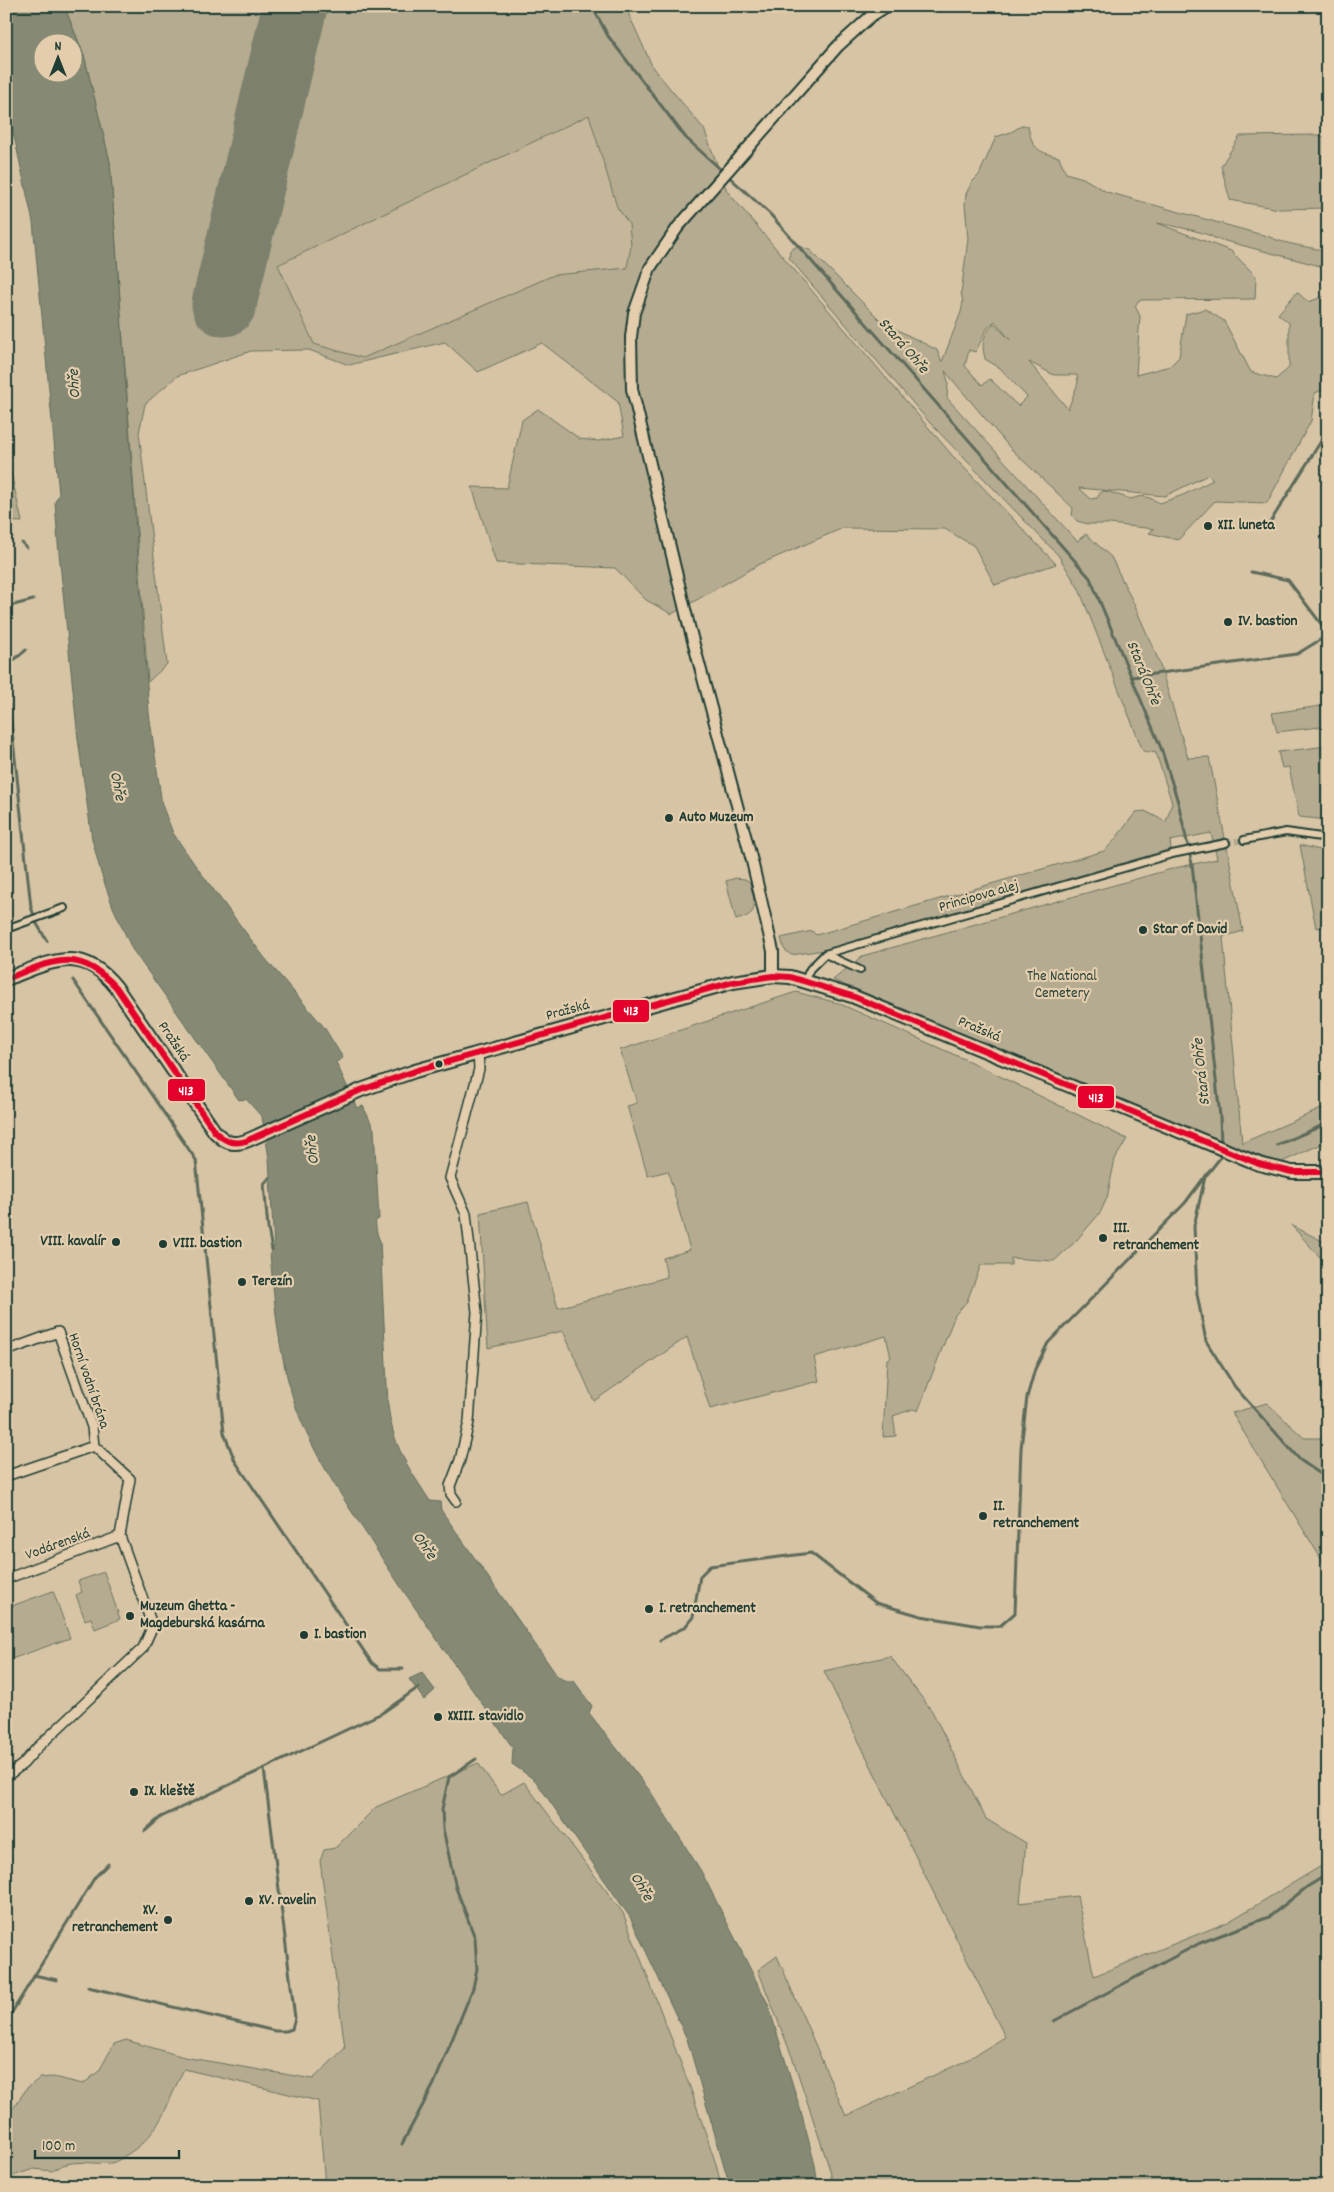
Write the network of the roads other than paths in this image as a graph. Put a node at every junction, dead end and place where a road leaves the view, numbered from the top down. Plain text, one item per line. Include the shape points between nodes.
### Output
1 (886, 6) edge
2 (1328, 838) edge
3 (1244, 840) tunnel mouth
4 (1226, 844) tunnel mouth
5 (64, 908) dead end
6 (6, 929) edge
7 (825, 954) junction
8 (860, 970) dead end
9 (773, 976) junction
10 (6, 978) edge
11 (805, 980) junction
12 (478, 1052) junction
13 (1328, 1172) edge
14 (6, 1351) edge
15 (94, 1446) junction
16 (6, 1476) edge
17 (456, 1501) dead end
18 (120, 1536) junction
19 (6, 1578) edge
20 (6, 1777) edge

1 - 9 street via 870,16 838,46 663,246 640,292 631,337 632,389 689,626 752,861 773,951
2 - 3 street via 1286,832
4 - 7 street, Principova alej via 1172,854
5 - 6 street
7 - 8 street
7 - 11 street via 810,969
9 - 11 main road, Pražská
9 - 12 main road, Pražská via 733,982
10 - 12 main road, Pražská via 67,960 82,960 99,968 215,1132 226,1142 238,1144 361,1090
11 - 13 main road, Pražská via 899,1014 1236,1155 1292,1172
12 - 17 street via 479,1069 450,1178 466,1214 477,1312 469,1422 450,1486
14 - 15 street, Horní vodní brána via 58,1332 92,1427
15 - 16 street
15 - 18 street, Horní vodní brána via 130,1480
18 - 19 street, Vodárenská
18 - 20 street via 150,1619 148,1639 143,1648

